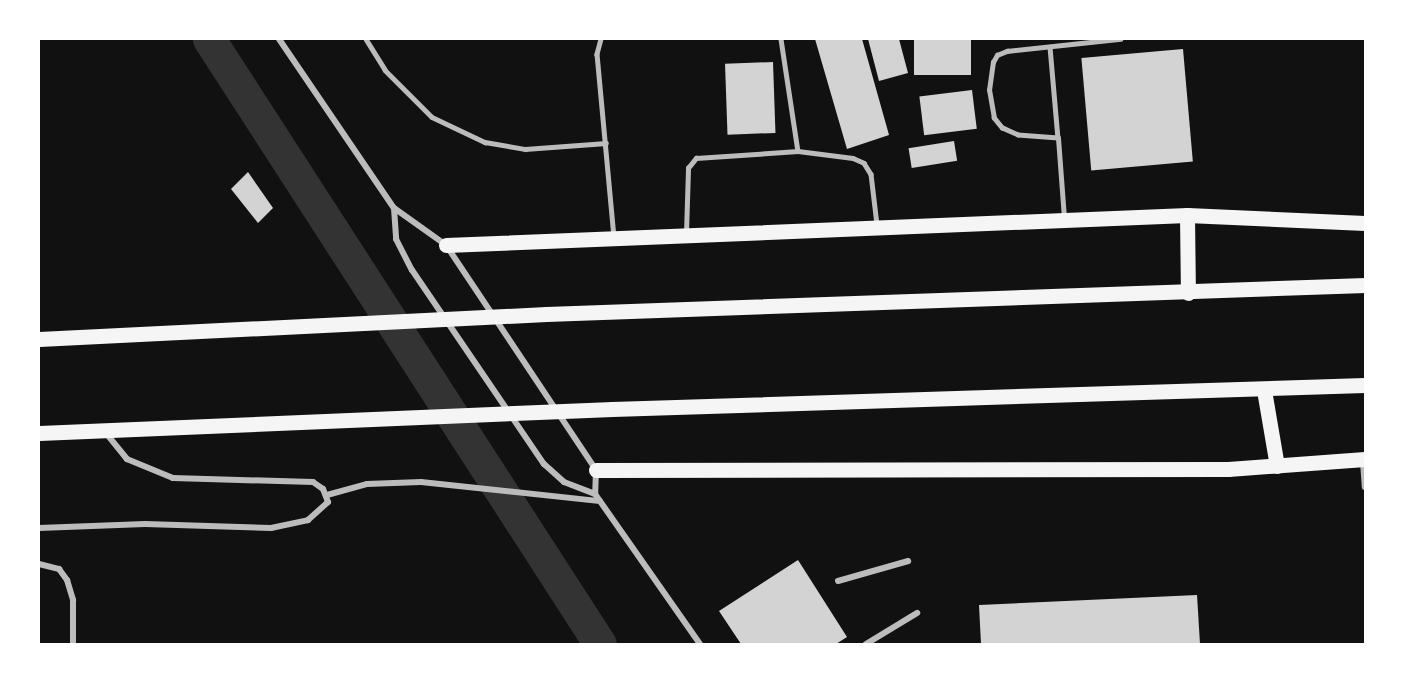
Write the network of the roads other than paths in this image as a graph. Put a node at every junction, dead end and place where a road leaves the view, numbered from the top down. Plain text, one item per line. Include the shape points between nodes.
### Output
1 (279, 39) edge
2 (366, 39) edge
3 (601, 39) edge
4 (782, 39) edge
5 (1119, 39) edge
6 (1050, 47) junction
7 (1058, 138) junction
8 (606, 143) junction
9 (798, 150) junction
10 (394, 208) junction
11 (1187, 215) junction
12 (1064, 218) junction
13 (1365, 223) edge
14 (878, 229) junction
15 (686, 234) junction
16 (614, 236) junction
17 (446, 244) junction
18 (1365, 285) edge
19 (1188, 293) junction
20 (39, 339) edge
21 (1365, 385) edge
22 (1264, 390) junction
23 (104, 431) junction
24 (39, 433) edge
25 (1364, 460) edge
26 (1277, 466) junction
27 (596, 470) junction
28 (1365, 487) edge
29 (595, 494) junction
30 (327, 495) junction
31 (600, 501) junction
32 (39, 528) edge
33 (909, 561) dead end
34 (39, 564) edge
35 (838, 581) dead end
36 (917, 613) dead end
37 (73, 644) edge
38 (700, 644) edge
39 (866, 644) edge

1 - 10 street
2 - 8 lane via 385,70 432,117 485,142 525,149
3 - 8 lane via 597,54
4 - 9 lane
5 - 6 lane
6 - 7 lane
6 - 7 lane via 997,55 989,90 994,118 1002,128 1018,135
7 - 12 lane
8 - 16 lane
9 - 14 lane via 864,163 871,174
9 - 15 lane via 696,158 688,168
10 - 17 street
10 - 29 street via 396,239 412,270 544,464 564,482
11 - 12 main road
11 - 13 main road
11 - 19 main road
12 - 14 main road
14 - 15 main road
15 - 16 main road
16 - 17 main road
17 - 27 street
18 - 19 main road
19 - 20 main road via 546,314
21 - 22 main road
22 - 23 main road via 612,409
22 - 26 main road
23 - 24 main road
23 - 30 street via 127,459 173,478 295,480 313,482
25 - 26 main road
25 - 28 street
26 - 27 main road
27 - 29 street
29 - 31 street
30 - 31 street via 367,484 421,482
30 - 32 street via 328,502 319,512 290,526 237,529 145,524
31 - 38 street
33 - 35 street
34 - 37 street via 59,569 73,600
36 - 39 street

